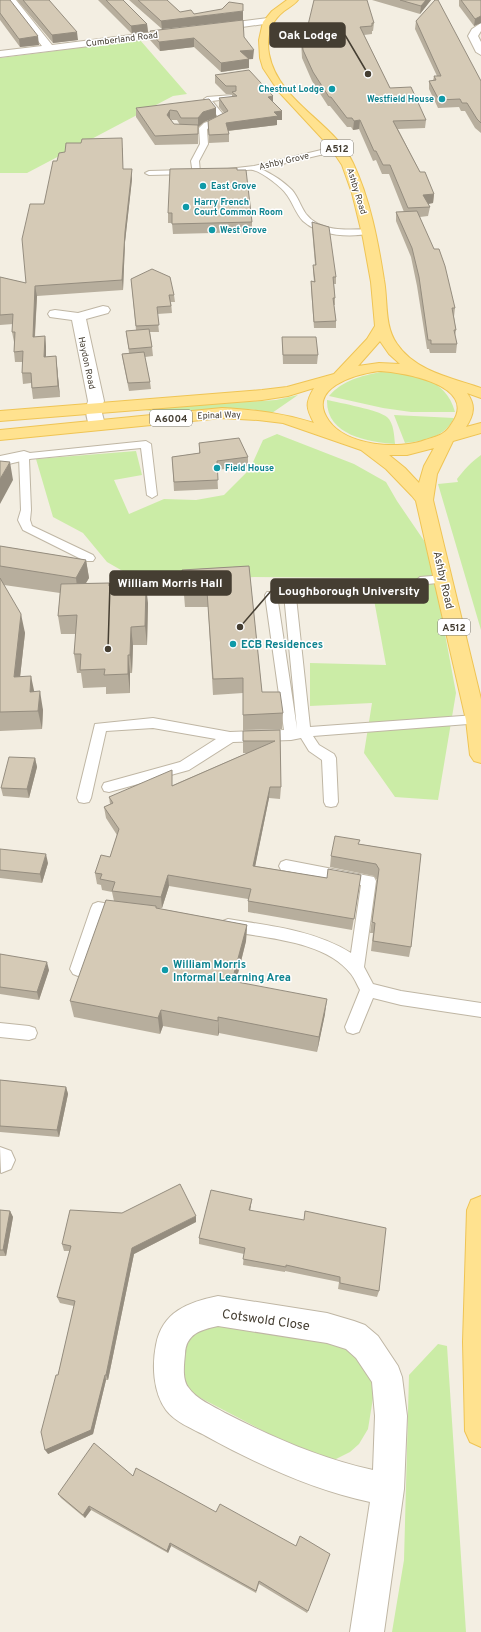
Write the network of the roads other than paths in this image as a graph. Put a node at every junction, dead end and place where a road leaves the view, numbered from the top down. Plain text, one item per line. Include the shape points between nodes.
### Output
1 (11, 0) edge
2 (293, 0) edge
3 (268, 21) junction
4 (148, 24) edge
5 (481, 26) edge
6 (205, 29) edge
7 (189, 30) edge
8 (158, 34) junction
9 (49, 48) junction
10 (481, 52) edge
11 (0, 54) edge
12 (233, 96) edge
13 (195, 131) edge
14 (203, 131) junction
15 (338, 148) junction
16 (254, 168) junction
17 (203, 172) junction
18 (149, 173) dead end
19 (368, 231) junction
20 (103, 310) dead end
21 (56, 314) dead end
22 (78, 316) junction
23 (381, 327) junction
24 (338, 377) junction
25 (433, 377) junction
26 (481, 393) edge
27 (93, 409) junction
28 (0, 416) edge
29 (97, 425) junction
30 (481, 428) edge
31 (0, 435) edge
32 (340, 437) junction
33 (448, 438) junction
34 (363, 446) junction
35 (24, 456) junction
36 (0, 461) edge
37 (152, 495) dead end
38 (424, 500) junction
39 (90, 558) dead end
40 (444, 579) junction
41 (271, 595) dead end
42 (476, 720) junction
43 (297, 734) junction
44 (230, 737) junction
45 (481, 755) edge
46 (109, 787) dead end
47 (84, 798) dead end
48 (331, 802) dead end
49 (286, 866) dead end
50 (135, 913) edge
51 (216, 923) edge
52 (356, 968) junction
53 (78, 969) dead end
54 (368, 990) junction
55 (481, 1010) edge
56 (353, 1027) dead end
57 (0, 1030) edge
58 (29, 1033) dead end
59 (481, 1210) edge
60 (481, 1431) edge
61 (388, 1489) junction
62 (366, 1632) edge

1 - 9 street
2 - 3 main road
3 - 6 street
3 - 15 main road, Ashby Road / A512 via 264,39 265,59 275,79
4 - 8 street
5 - 10 street via 473,36
7 - 8 street, Cumberland Road
8 - 9 street, Cumberland Road
9 - 11 street, Cumberland Road
12 - 14 lane via 208,100 223,119 207,124 202,128
13 - 14 lane
14 - 17 lane via 204,144 195,161
15 - 16 lane, Ashby Grove
15 - 19 main road, Ashby Road / A512 via 348,163
16 - 17 lane, Ashby Grove
16 - 19 lane, Ashby Grove via 268,175 289,192 305,218 312,224 331,230
17 - 18 lane, Ashby Grove
19 - 23 main road, Ashby Road / A512 via 378,284
20 - 22 street
21 - 22 street
22 - 27 street, Haydon Road via 96,401
23 - 24 main road via 373,341
23 - 25 main road, Ashby Road / A512 via 397,354 407,363
24 - 25 main road via 379,367 396,368
24 - 27 main road, Epinal Way / A6004 via 288,391 262,395
24 - 32 main road via 324,386 317,396 315,407 322,423
25 - 26 main road
25 - 33 main road via 458,393 466,409
27 - 28 main road, Epinal Way / A6004
27 - 29 street, Haydon Road
29 - 31 main road, Epinal Way / A6004
29 - 32 main road, Epinal Way / A6004 via 222,413 285,419
30 - 33 main road
32 - 34 main road
33 - 34 main road via 413,449 390,450
33 - 38 main road, Ashby Road via 432,466
34 - 38 main road, Ashby Road via 381,455 401,472
35 - 36 street
35 - 37 lane via 146,444
35 - 39 lane via 24,520 27,528
38 - 40 main road, Ashby Road / A512
40 - 42 main road, Ashby Road / A512
40 - 43 lane via 424,580 411,591 288,584
41 - 43 lane
42 - 43 lane
42 - 45 main road, Ashby Road / A512
43 - 44 lane
43 - 48 lane via 329,758
44 - 46 lane via 184,766
44 - 47 lane via 153,723 100,727
49 - 52 lane via 369,881
50 - 53 lane via 98,908
51 - 52 lane via 300,938 338,952
52 - 54 lane
54 - 55 lane via 401,998
54 - 56 lane
57 - 58 lane
59 - 60 main road via 478,1342
61 - 61 street, Cotswold Close via 326,1474 190,1410 177,1400 171,1386 170,1346 177,1330 187,1320 200,1314 218,1311 328,1328 354,1336 367,1347 386,1377 391,1416
61 - 62 street, Cotswold Close

